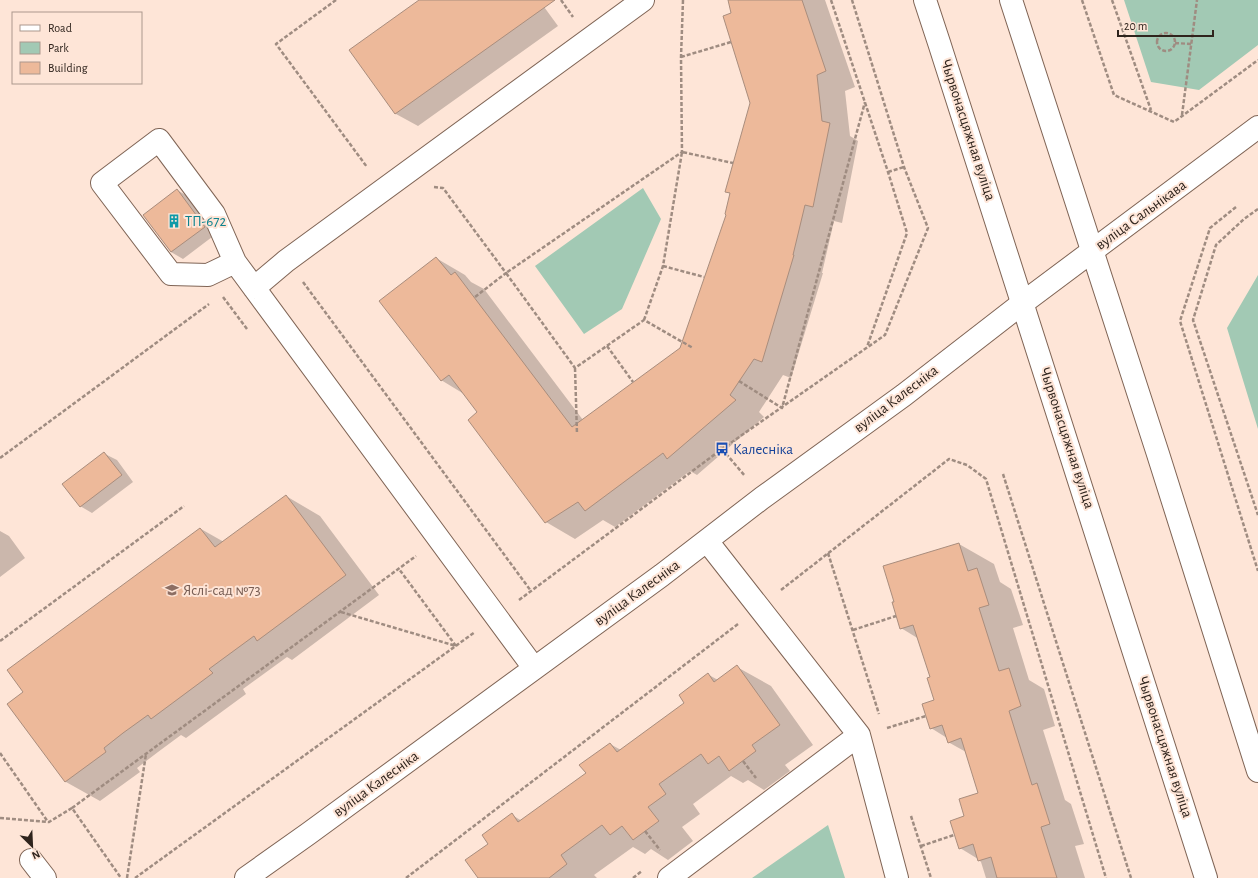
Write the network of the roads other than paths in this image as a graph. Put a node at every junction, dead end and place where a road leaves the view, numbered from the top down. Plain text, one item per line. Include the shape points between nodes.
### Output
1 (643, 0) edge
2 (925, 0) edge
3 (1011, 0) edge
4 (1258, 127) edge
5 (1092, 251) junction
6 (235, 262) junction
7 (254, 288) junction
8 (1024, 302) junction
9 (707, 541) junction
10 (534, 668) junction
11 (859, 735) junction
12 (1257, 762) edge
13 (31, 860) dead end
14 (45, 878) edge
15 (246, 878) edge
16 (669, 878) edge
17 (897, 878) edge
18 (1206, 878) edge

1 - 7 main road via 286,260
2 - 8 main road, Чырвонасцяжная вуліца
3 - 5 main road
4 - 5 main road, вуліца Сальнікава
5 - 8 main road, вуліца Сальнікава
5 - 12 main road
6 - 6 main road via 214,214 160,140 102,183 171,274 208,274
6 - 7 main road
7 - 10 main road
8 - 9 main road, вуліца Калесніка via 904,395
8 - 18 main road, Чырвонасцяжная вуліца
9 - 10 main road, вуліца Калесніка
9 - 11 main road
10 - 15 main road, вуліца Калесніка
11 - 16 main road
11 - 17 main road
13 - 14 main road

